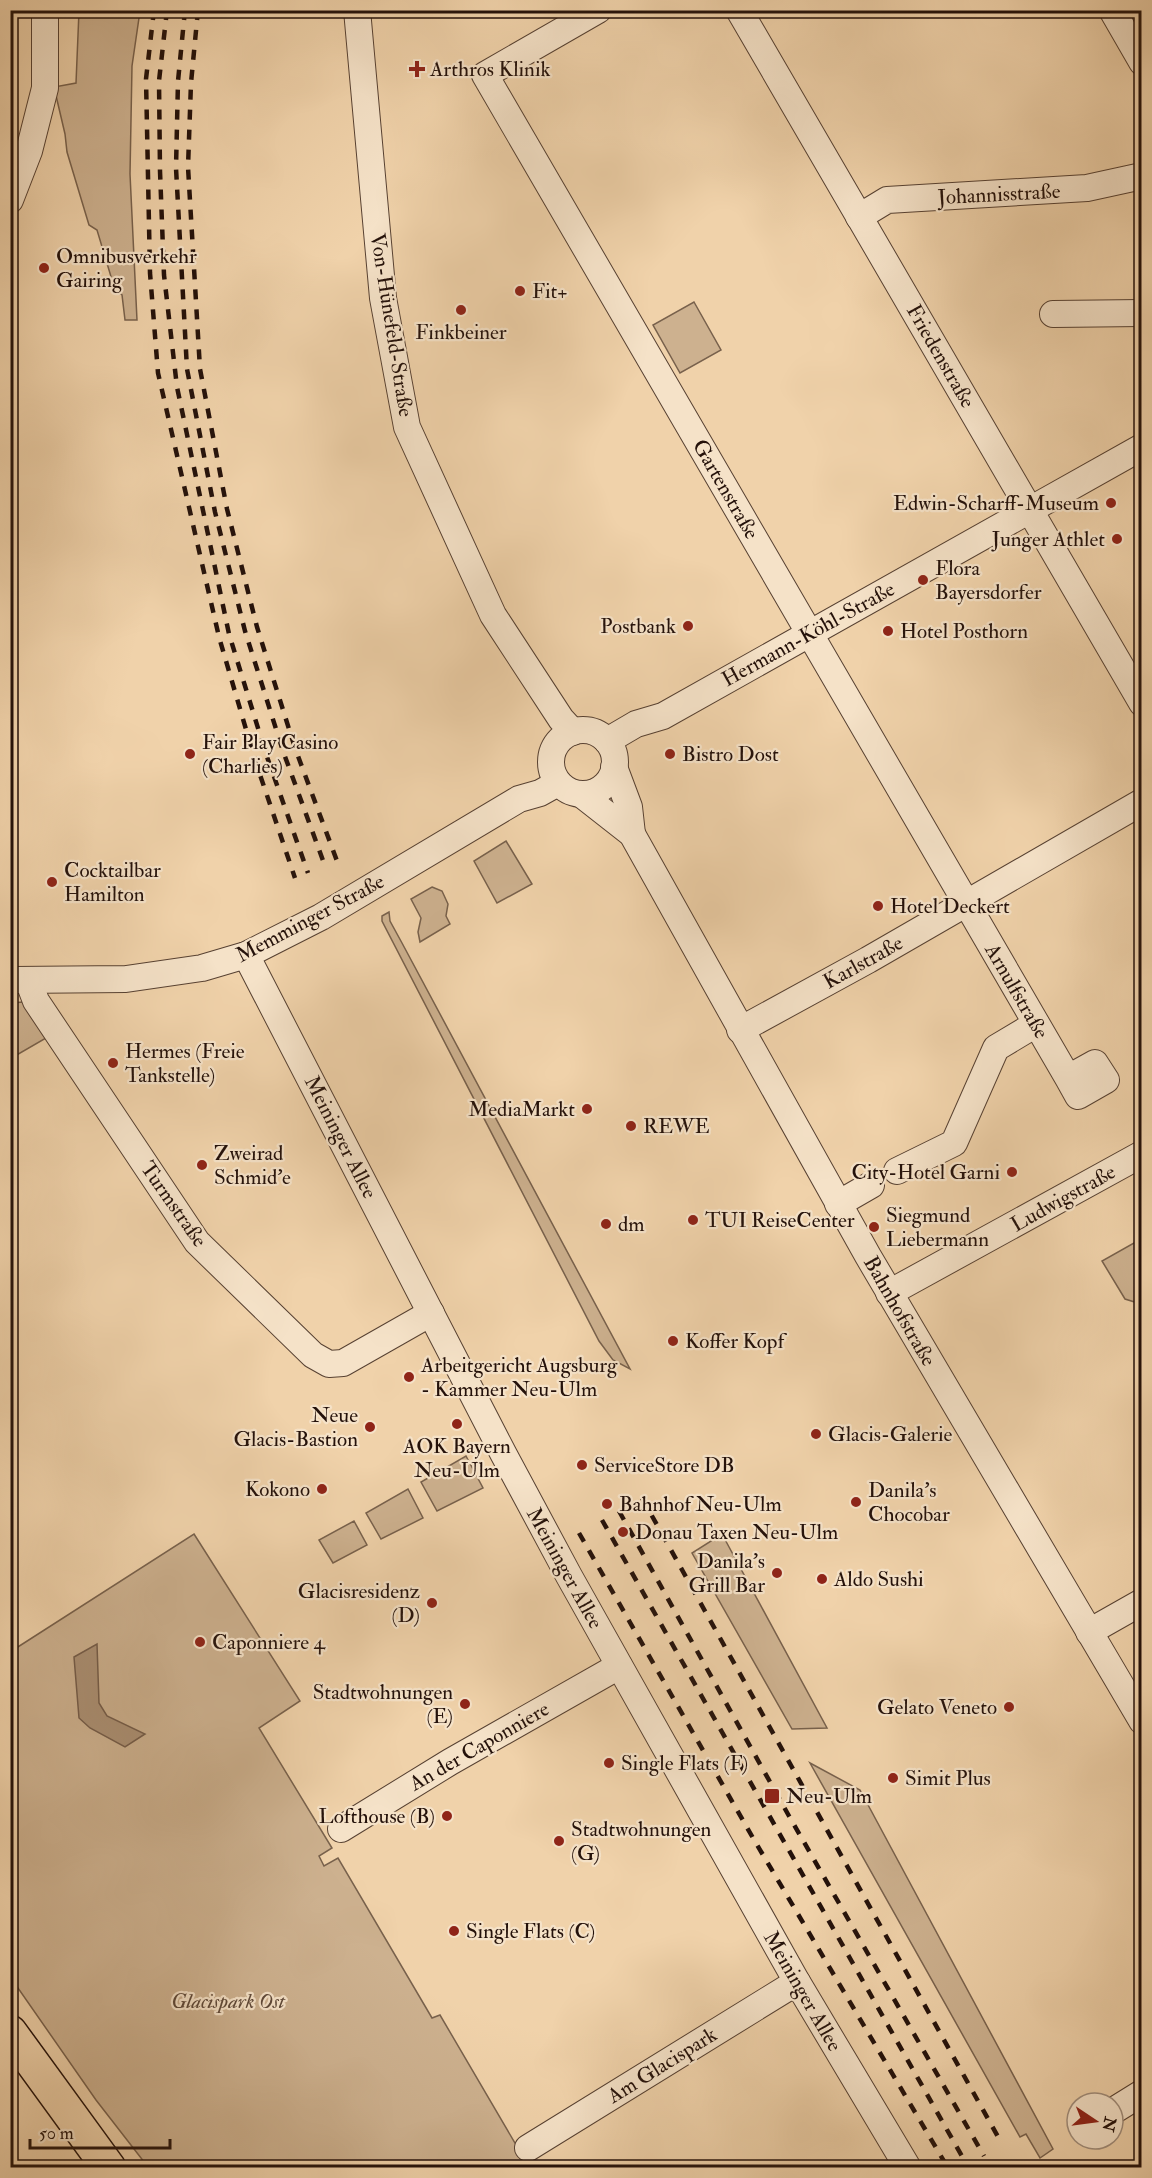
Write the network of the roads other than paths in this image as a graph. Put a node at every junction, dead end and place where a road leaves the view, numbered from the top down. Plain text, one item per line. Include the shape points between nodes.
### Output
1 (45, 10) edge
2 (357, 10) edge
3 (598, 10) edge
4 (739, 10) edge
5 (1112, 10) edge
6 (1142, 62) edge
7 (1142, 176) edge
8 (10, 200) edge
9 (859, 217) junction
10 (1142, 312) edge
11 (1053, 314) dead end
12 (1142, 447) edge
13 (1030, 510) junction
14 (809, 633) junction
15 (1142, 703) edge
16 (569, 734) junction
17 (611, 754) junction
18 (556, 777) junction
19 (581, 794) junction
20 (1142, 802) edge
21 (632, 834) junction
22 (967, 903) junction
23 (246, 955) junction
24 (19, 980) edge
25 (1036, 1024) junction
26 (740, 1030) junction
27 (1068, 1078) dead end
28 (1142, 1154) edge
29 (897, 1171) dead end
30 (871, 1185) dead end
31 (838, 1204) junction
32 (889, 1293) junction
33 (431, 1313) junction
34 (1142, 1602) edge
35 (1089, 1632) junction
36 (619, 1666) junction
37 (1142, 1721) edge
38 (341, 1829) dead end
39 (797, 1982) junction
40 (10, 2032) edge
41 (1142, 2093) edge
42 (1125, 2104) edge
43 (528, 2148) dead end
44 (109, 2168) edge
45 (908, 2168) edge

1 - 8 street via 45,88 29,151
2 - 16 street, Von-Hünefeld-Straße via 383,298 407,427 493,615
3 - 14 street, Gartenstraße via 486,75
4 - 9 street, Friedenstraße
5 - 6 street
7 - 9 street, Johannisstraße via 1087,188 887,200
9 - 13 street, Friedenstraße
10 - 11 street
12 - 13 street, Hermann-Köhl-Straße
13 - 14 street, Hermann-Köhl-Straße
13 - 15 street, Friedenstraße
14 - 17 street, Hermann-Köhl-Straße via 663,716 636,724
14 - 22 street, Gartenstraße
16 - 17 street via 588,731 601,736
16 - 18 street via 553,752
17 - 19 street, Hermann-Köhl-Straße via 612,774 604,786
17 - 21 street, Bahnhofstraße via 629,807
18 - 19 street via 569,791
18 - 23 street, Memminger Straße via 540,793 519,799 321,917
19 - 21 street, Bahnhofstraße
20 - 22 street, Karlstraße
21 - 26 street, Bahnhofstraße
22 - 25 street, Arnulfstraße
22 - 26 street, Karlstraße
23 - 24 street, Memminger Straße via 196,969 126,979
23 - 33 street, Meininger Allee
24 - 33 street, Turmstraße via 197,1242 314,1355 329,1364 343,1363
25 - 27 street, Arnulfstraße
25 - 29 street via 996,1048 954,1143
26 - 31 street, Bahnhofstraße
28 - 32 street, Ludwigstraße
30 - 31 street
31 - 32 street, Bahnhofstraße
32 - 35 street, Bahnhofstraße
33 - 36 street, Meininger Allee
34 - 35 street
35 - 37 street, Bahnhofstraße
36 - 38 street, An der Caponniere
36 - 39 street, Meininger Allee
39 - 43 street, Am Glacispark
39 - 45 street, Meininger Allee
40 - 44 main road
41 - 42 street

